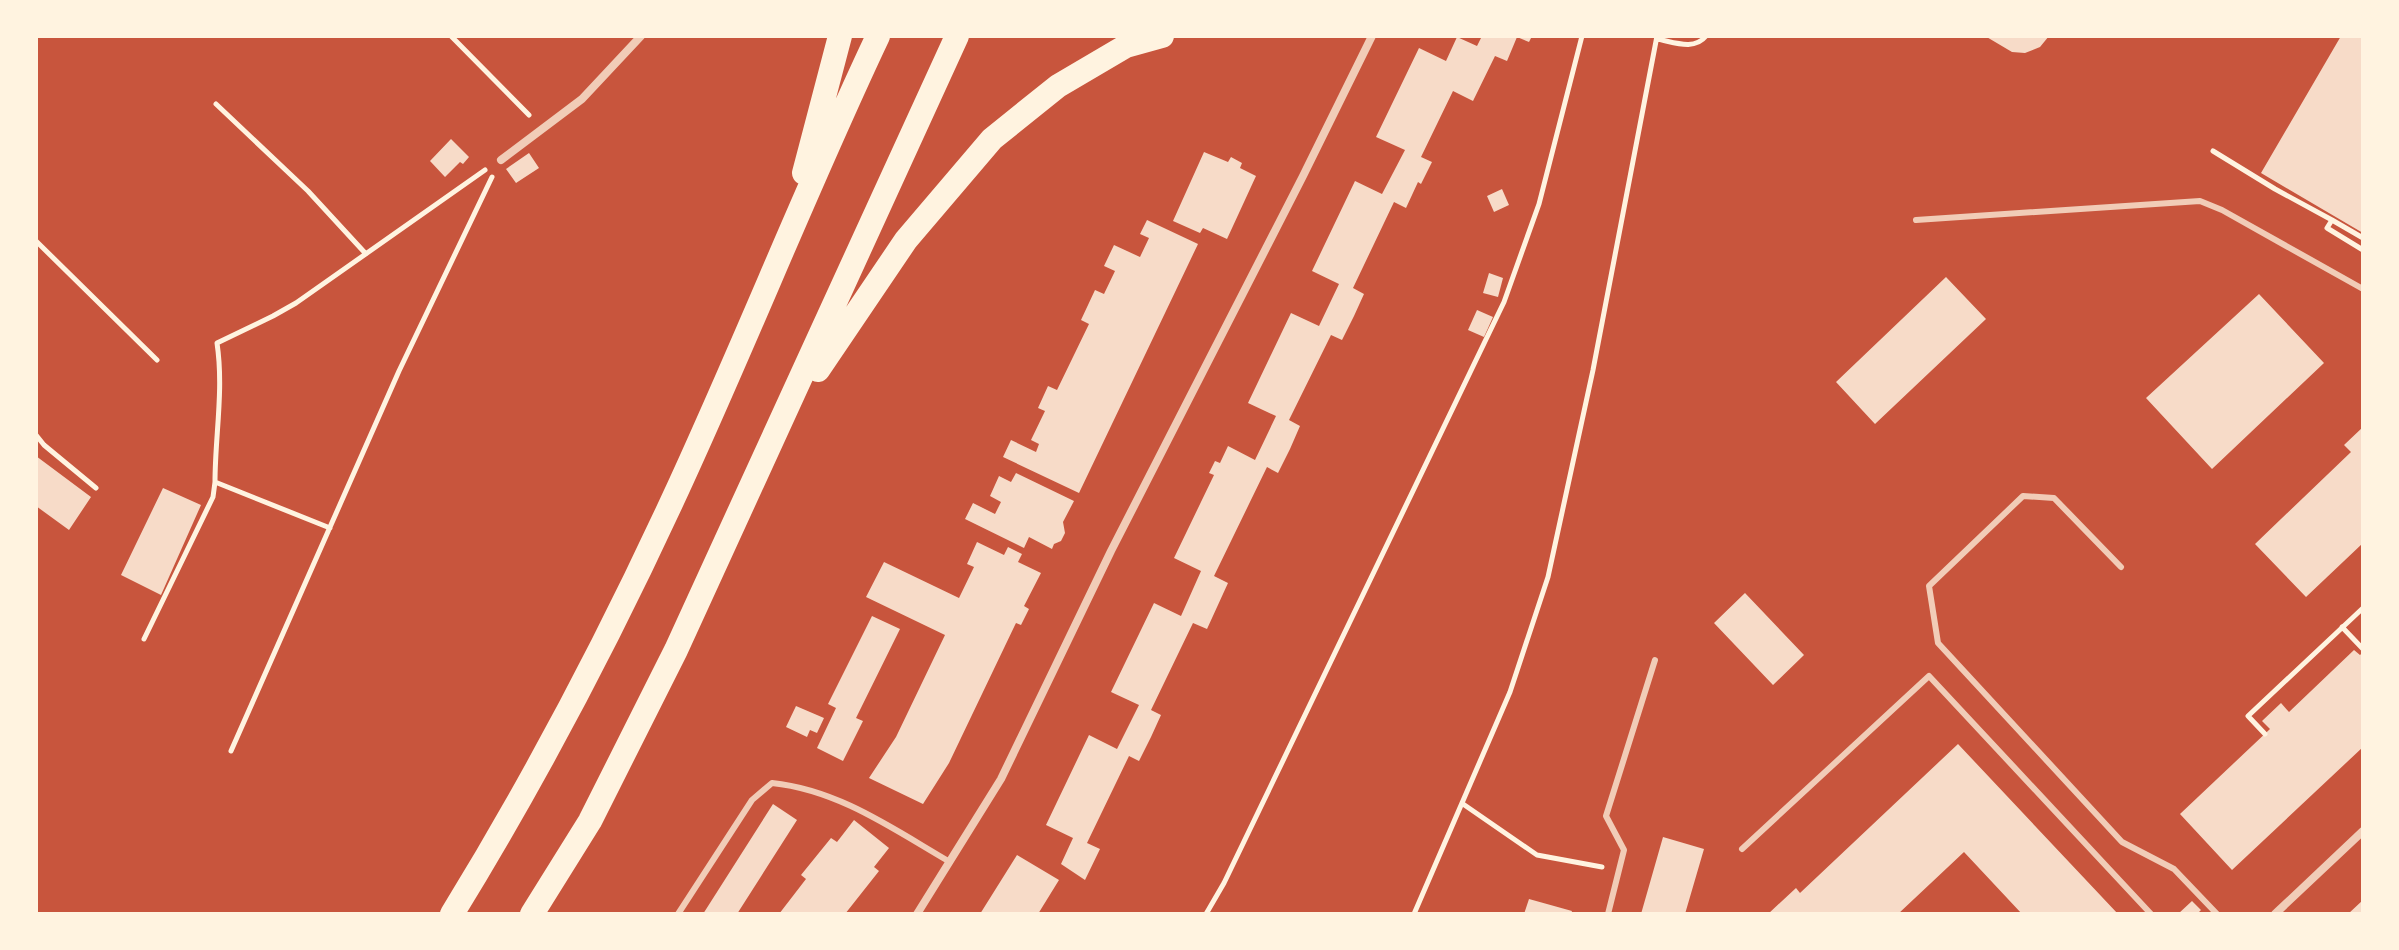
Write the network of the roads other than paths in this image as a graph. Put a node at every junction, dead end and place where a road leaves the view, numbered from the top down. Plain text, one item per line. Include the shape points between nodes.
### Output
1 (641, 36) edge
2 (840, 36) edge
3 (878, 36) edge
4 (957, 36) edge
5 (1162, 36) edge
6 (1372, 36) edge
7 (501, 160) road end
8 (1916, 220) dead end
9 (784, 249) junction
10 (2363, 289) edge
11 (745, 502) junction
12 (2121, 567) dead end
13 (1655, 660) dead end
14 (2363, 831) edge
15 (1742, 849) dead end
16 (950, 862) junction
17 (452, 914) edge
18 (532, 914) edge
19 (678, 914) edge
20 (917, 914) edge
21 (1608, 914) edge
22 (2151, 914) edge
23 (2217, 914) edge
24 (2275, 914) edge

1 - 7 street via 582,99
2 - 9 highway
3 - 9 highway
4 - 11 highway
5 - 11 highway via 1126,46 1058,86 992,139 906,240 827,354
6 - 16 street via 1001,779
8 - 10 lane via 2200,201
9 - 17 highway via 588,676
11 - 18 highway via 590,821
12 - 23 lane via 2054,498 2023,496 1929,586 1938,643 2122,842 2174,869
13 - 21 lane via 1606,816 1624,850
14 - 24 street
15 - 22 lane via 1929,676
16 - 19 lane via 837,798 772,783 752,800
16 - 20 street

